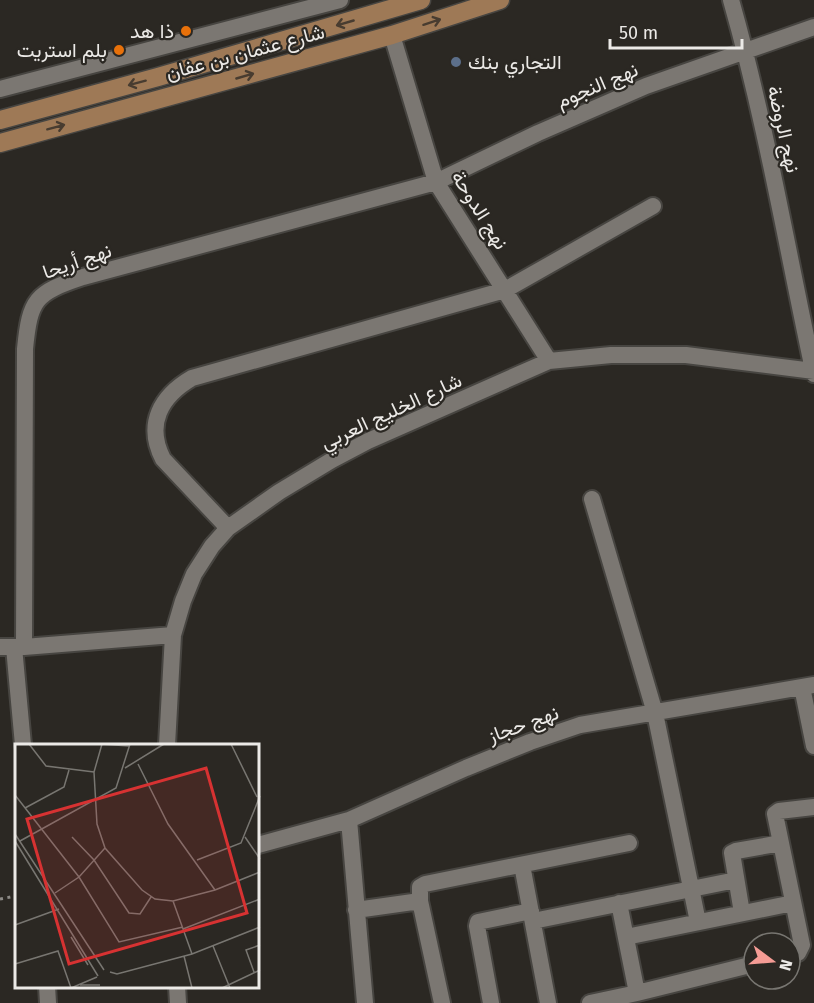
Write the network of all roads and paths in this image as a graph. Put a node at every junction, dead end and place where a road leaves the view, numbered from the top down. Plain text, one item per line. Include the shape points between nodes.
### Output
1 (340, 0) edge
2 (421, 0) edge
3 (501, 0) edge
4 (731, 0) edge
5 (298, 6) edge
6 (814, 27) edge
7 (303, 35) junction
8 (392, 35) junction
9 (746, 51) junction
10 (0, 90) edge
11 (2, 119) edge
12 (0, 142) edge
13 (436, 182) junction
14 (653, 206) dead end
15 (505, 290) junction
16 (549, 361) junction
17 (814, 372) edge
18 (592, 499) dead end
19 (228, 528) junction
20 (173, 635) junction
21 (12, 647) edge
22 (808, 686) edge
23 (655, 713) junction
24 (23, 744) edge
25 (167, 744) edge
26 (814, 746) edge
27 (814, 807) edge
28 (350, 820) junction
29 (629, 843) dead end
30 (781, 843) junction
31 (260, 844) edge
32 (522, 865) junction
33 (736, 880) junction
34 (691, 889) junction
35 (15, 896) edge
36 (0, 899) edge
37 (420, 901) junction
38 (619, 903) junction
39 (793, 903) junction
40 (356, 910) junction
41 (742, 914) junction
42 (532, 916) junction
43 (698, 922) junction
44 (799, 931) edge
45 (626, 937) junction
46 (742, 967) edge
47 (47, 988) edge
48 (177, 988) edge
49 (637, 993) junction
50 (48, 1003) edge
51 (178, 1003) edge
52 (365, 1003) edge
53 (442, 1003) edge
54 (491, 1003) edge
55 (548, 1003) edge
56 (590, 1003) edge

1 - 5 street
2 -> 7 main road, شارع عثمان بن عفان
8 -> 3 main road, شارع عثمان بن عفان
4 - 9 street, نهج الروضة
5 - 7 street
5 - 10 street
6 - 9 street, نهج النجوم
7 -> 11 main road, شارع عثمان بن عفان
12 -> 8 main road, شارع عثمان بن عفان
8 - 13 street, نهج الدوحة
9 - 13 street, نهج النجوم via 646,87
9 - 17 street, نهج الروضة
13 - 15 street, نهج الدوحة
13 - 21 street, نهج أريحا via 83,277 42,295 28,318 25,350
14 - 15 street
15 - 16 street, نهج الدوحة
15 - 19 street via 192,378 177,387 159,413 156,445 163,459
16 - 17 street, شارع الخليج العربي via 686,355
16 - 19 street, شارع الخليج العربي via 359,446 279,492
18 - 23 street
19 - 20 street, شارع الخليج العربي via 194,574
20 - 21 street
20 - 25 street, شارع الخليج العربي
21 - 24 street
22 - 23 street, نهج حجاز
22 - 26 street
23 - 28 street, نهج حجاز via 580,725 530,742
23 - 34 street
27 - 30 street via 776,812
28 - 31 street, نهج حجاز
28 - 40 street
29 - 32 street
30 - 33 street via 732,854
30 - 39 street
32 - 37 street via 425,884 420,887
32 - 42 street
33 - 34 street
33 - 41 street
34 - 38 street
34 - 43 street
35 - 36 path
37 - 40 street
37 - 53 street
38 - 42 street
38 - 45 street
39 - 41 street
39 - 44 street
40 - 52 street
41 - 43 street
42 - 54 street via 478,922
42 - 55 street
43 - 45 street
45 - 49 street
46 - 49 street
47 - 50 street
48 - 51 street
49 - 56 street

